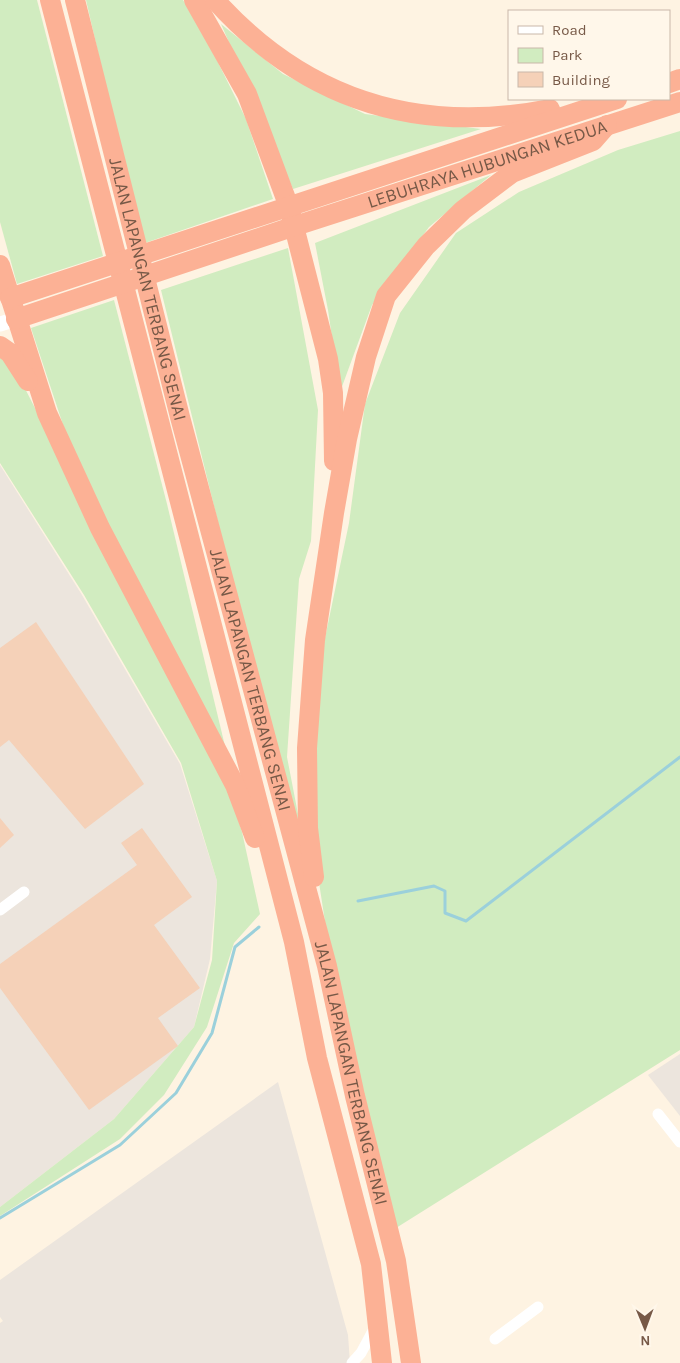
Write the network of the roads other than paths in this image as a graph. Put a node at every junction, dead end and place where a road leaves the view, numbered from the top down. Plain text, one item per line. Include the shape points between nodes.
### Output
1 (50, 0) edge
2 (75, 0) edge
3 (194, 0) edge
4 (215, 0) edge
5 (601, 100) edge
6 (614, 100) edge
7 (680, 102) edge
8 (607, 125) junction
9 (289, 207) junction
10 (295, 226) junction
11 (0, 266) edge
12 (5, 300) edge
13 (8, 322) edge
14 (0, 346) edge
15 (46, 413) junction
16 (334, 513) junction
17 (24, 892) dead end
18 (0, 910) edge
19 (294, 942) junction
20 (327, 966) junction
21 (658, 1114) dead end
22 (680, 1142) edge
23 (538, 1307) dead end
24 (378, 1322) junction
25 (495, 1339) dead end
26 (352, 1363) edge
27 (382, 1363) edge
28 (411, 1363) edge

1 - 19 highway, JALAN LAPANGAN TERBANG SENAI
2 - 20 highway, JALAN LAPANGAN TERBANG SENAI via 180,417
3 - 9 highway via 247,94
4 - 5 highway via 255,39 288,65 352,98 395,110 486,118 516,116
6 - 9 highway, LEBUHRAYA HUBUNGAN KEDUA
7 - 8 highway, LEBUHRAYA HUBUNGAN KEDUA
8 - 10 highway, LEBUHRAYA HUBUNGAN KEDUA
8 - 16 highway via 594,141 512,173 463,210 426,246 386,296 366,357
9 - 10 highway
9 - 12 highway, LEBUHRAYA HUBUNGAN KEDUA
10 - 13 highway, LEBUHRAYA HUBUNGAN KEDUA
10 - 16 highway via 328,358 333,393
11 - 12 highway
12 - 13 highway
13 - 15 highway
14 - 15 highway via 10,353
15 - 19 highway via 100,528 235,785 276,904
16 - 20 highway via 315,640 306,748 308,828
17 - 18 street
19 - 24 highway, JALAN LAPANGAN TERBANG SENAI via 316,1058 371,1264
20 - 28 highway, JALAN LAPANGAN TERBANG SENAI via 396,1261
21 - 22 street
23 - 25 street
24 - 26 street
24 - 27 highway, JALAN LAPANGAN TERBANG SENAI

